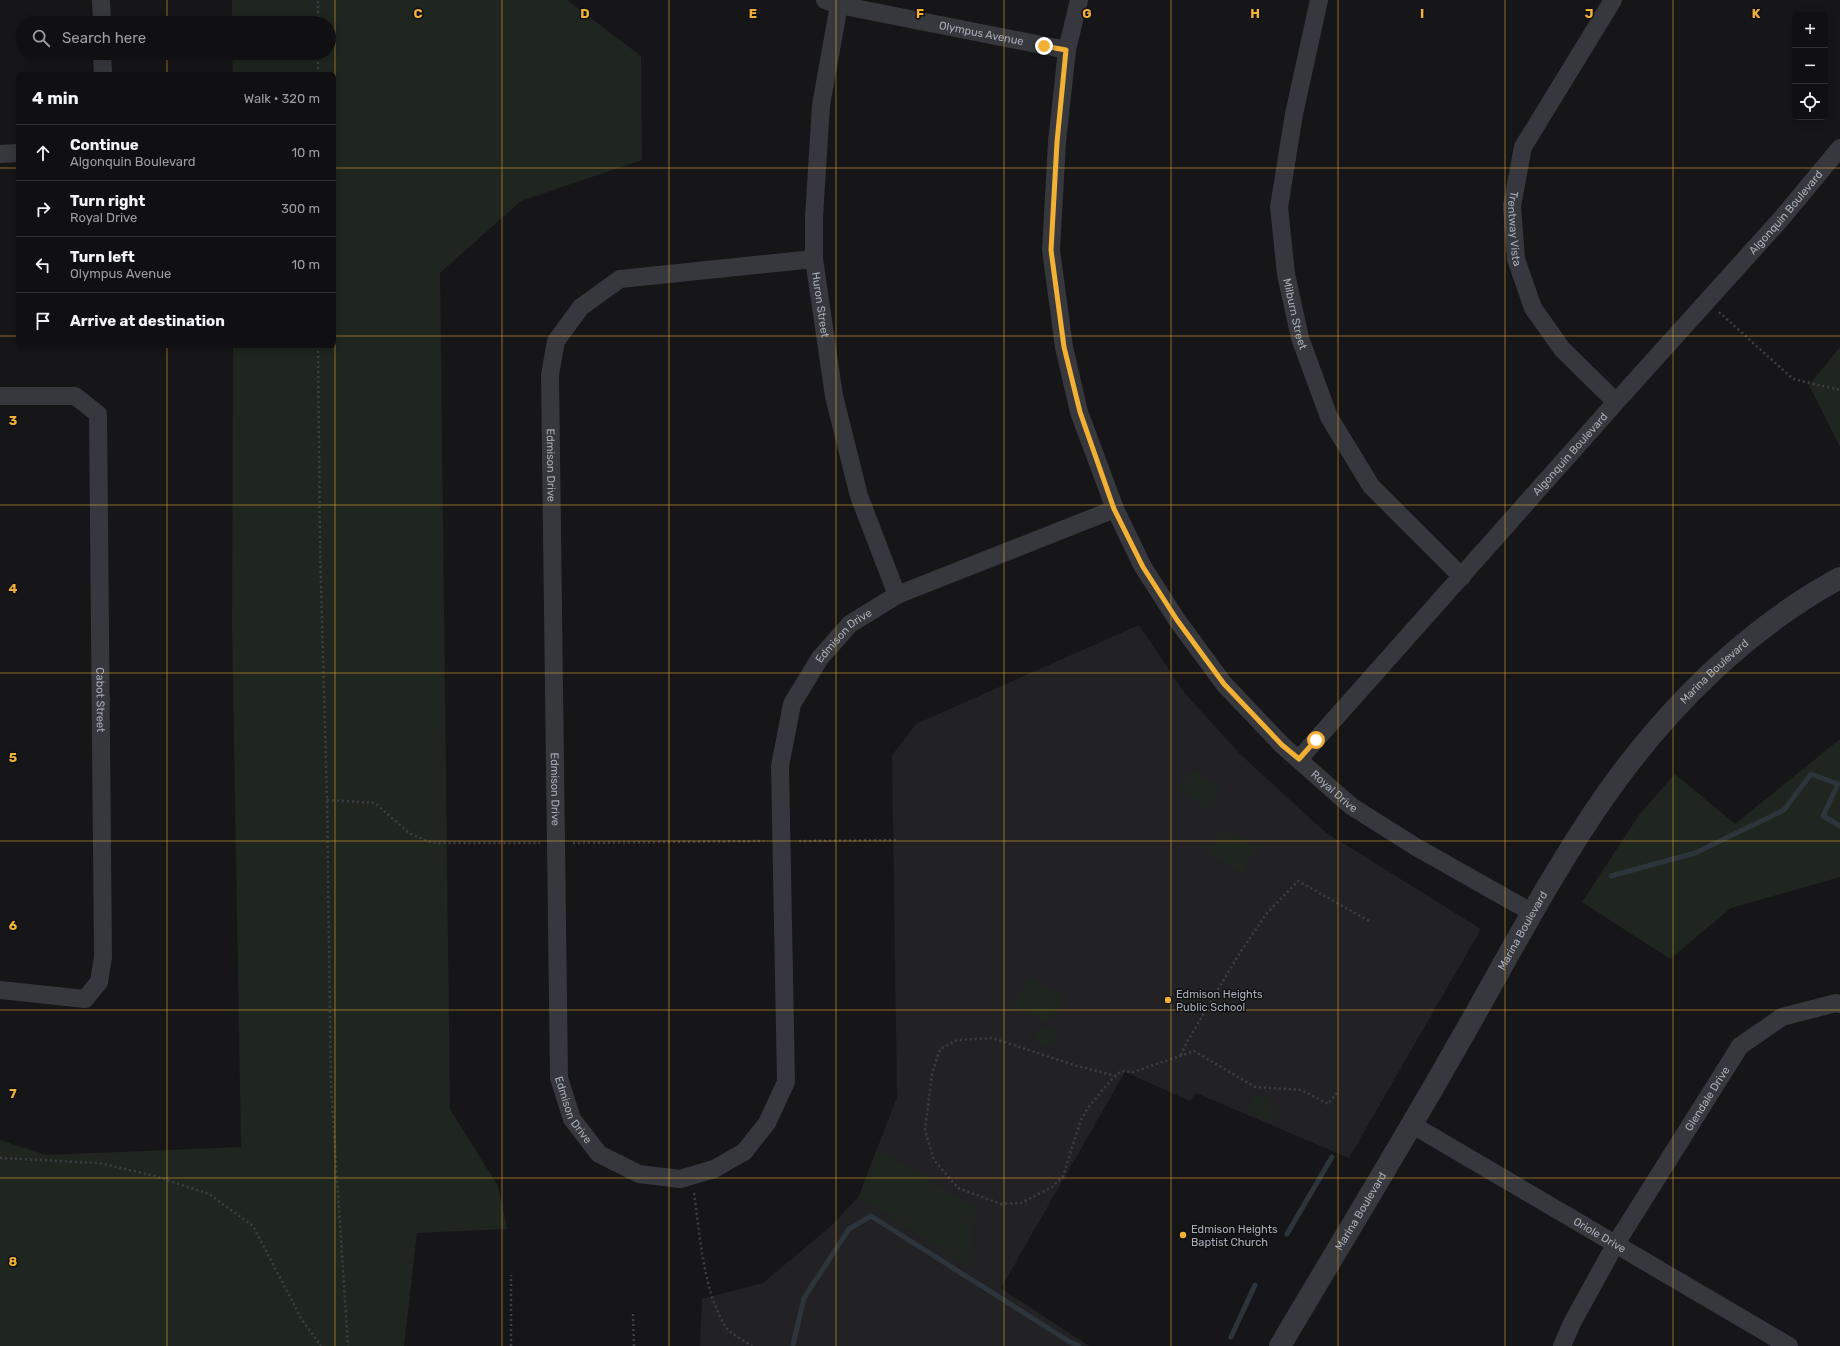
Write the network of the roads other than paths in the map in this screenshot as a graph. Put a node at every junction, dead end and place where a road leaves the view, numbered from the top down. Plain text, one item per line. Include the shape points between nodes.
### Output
1 (101, 0) edge
2 (1079, 0) edge
3 (1319, 0) edge
4 (1613, 0) edge
5 (832, 2) edge
6 (102, 16) edge
7 (1066, 50) junction
8 (102, 60) edge
9 (103, 72) edge
10 (1840, 148) edge
11 (0, 154) edge
12 (16, 154) edge
13 (814, 259) junction
14 (0, 396) edge
15 (1616, 402) junction
16 (1114, 509) junction
17 (1462, 577) junction
18 (1840, 578) edge
19 (897, 595) junction
20 (1299, 759) junction
21 (1533, 913) junction
22 (0, 990) edge
23 (1840, 1004) edge
24 (1411, 1124) junction
25 (1615, 1245) junction
26 (1280, 1346) edge
27 (1562, 1346) edge
28 (1789, 1346) edge

1 - 6 street
2 - 7 street, Royal Drive
3 - 17 street, Milburn Street via 1294,114 1279,207 1286,274 1300,338 1329,417 1370,486
4 - 15 street, Trentway Vista via 1523,146 1512,206 1516,259 1533,308 1562,349
5 - 7 street, Olympus Avenue
5 - 13 street, Huron Street via 821,105
7 - 16 street, Royal Drive via 1057,142 1051,250 1064,347 1080,412
8 - 9 street
10 - 15 street, Algonquin Boulevard via 1781,219
11 - 12 street
13 - 19 street, Huron Street via 834,396 859,496
13 - 19 street, Edmison Drive via 620,279 581,307 556,341 550,375 559,1078 572,1119 605,1158 639,1174 680,1179 714,1169 744,1152 768,1123 786,1082 780,766 792,704 820,658 850,624
14 - 22 street, Cabot Street via 75,396 98,414 103,957 99,982 85,998
15 - 17 street, Algonquin Boulevard
16 - 19 street, Edmison Drive
16 - 20 street, Royal Drive via 1143,567 1177,620 1224,684 1282,745
17 - 20 street, Algonquin Boulevard
18 - 21 street, Marina Boulevard via 1771,622 1710,673 1656,730 1605,796
20 - 21 street, Royal Drive via 1351,806 1416,847
21 - 24 street, Marina Boulevard
23 - 25 street, Glendale Drive via 1782,1016 1740,1046
24 - 25 street, Oriole Drive
24 - 26 street, Marina Boulevard
25 - 27 street, Glendale Drive
25 - 28 street, Oriole Drive

